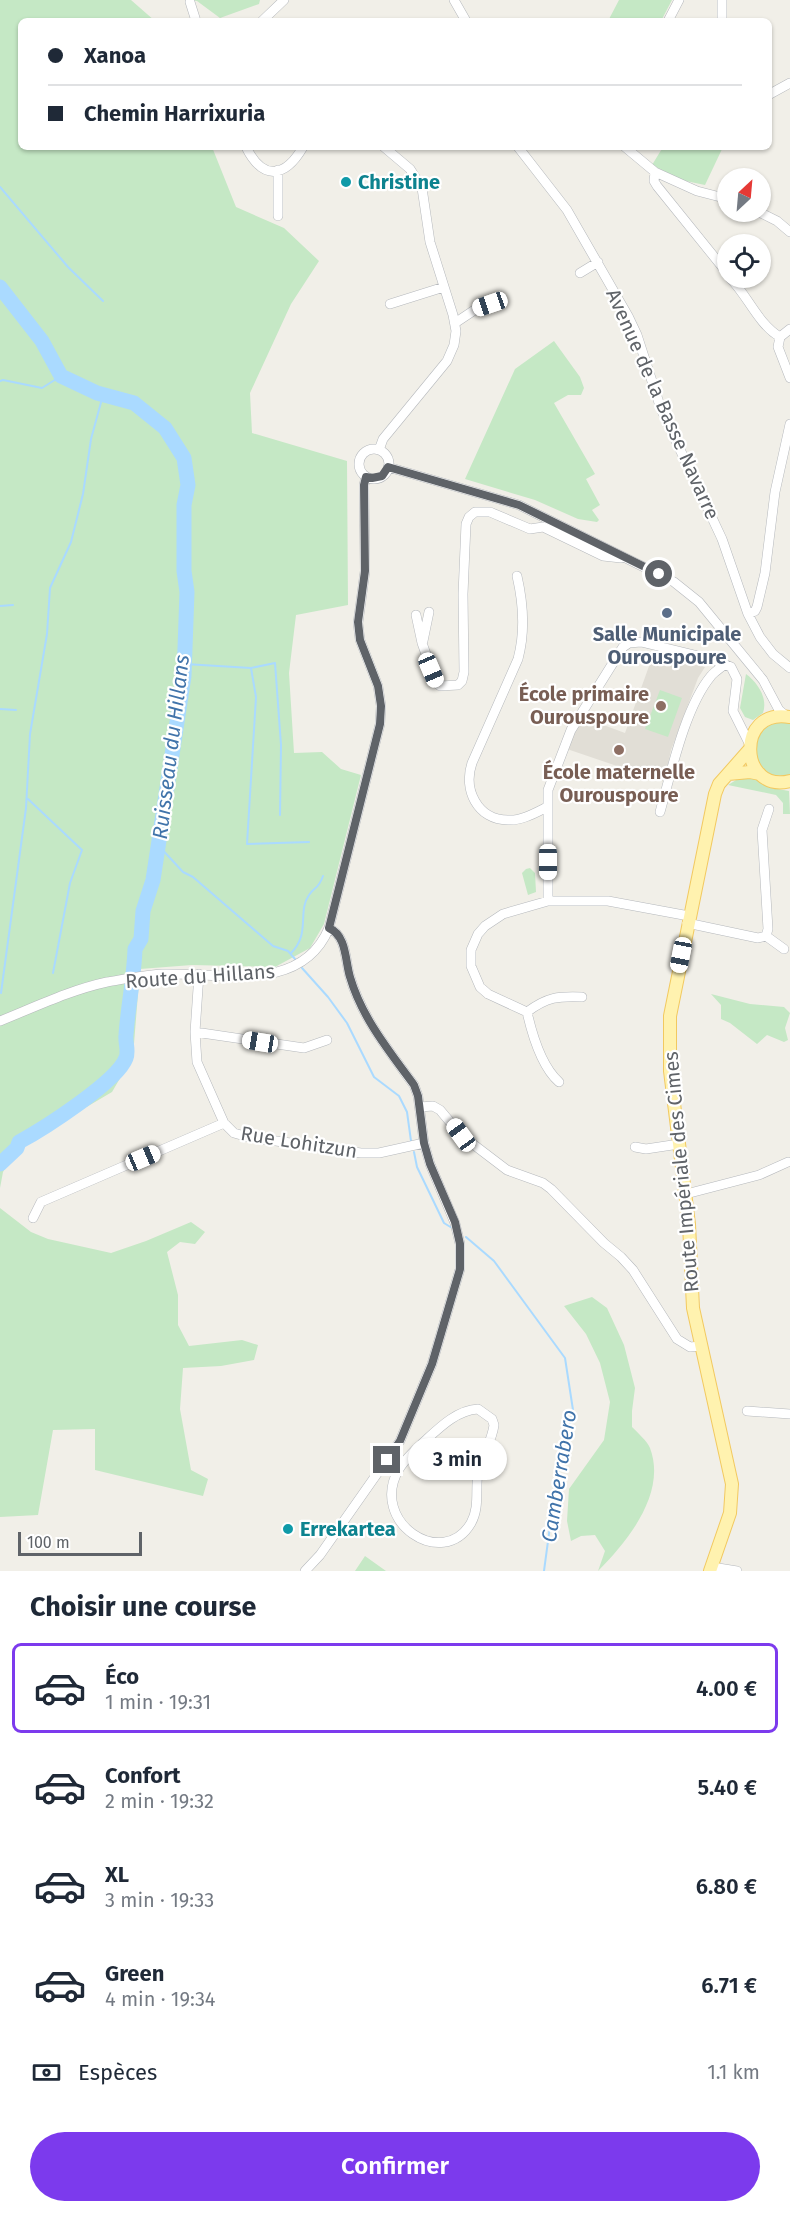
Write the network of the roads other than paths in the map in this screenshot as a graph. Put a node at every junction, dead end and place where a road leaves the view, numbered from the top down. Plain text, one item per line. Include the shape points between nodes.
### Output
1 (284, 0) edge
2 (454, 0) edge
3 (679, 0) edge
4 (722, 0) edge
5 (190, 2) dead end
6 (195, 18) edge
7 (265, 18) edge
8 (464, 18) edge
9 (670, 18) edge
10 (722, 18) edge
11 (790, 83) edge
12 (772, 93) edge
13 (248, 150) edge
14 (301, 150) edge
15 (388, 150) edge
16 (520, 150) edge
17 (628, 150) edge
18 (278, 170) junction
19 (655, 172) junction
20 (717, 196) edge
21 (278, 216) dead end
22 (771, 218) edge
23 (790, 232) edge
24 (717, 261) edge
25 (598, 262) junction
26 (580, 273) dead end
27 (444, 287) junction
28 (739, 288) edge
29 (390, 304) dead end
30 (490, 304) dead end
31 (455, 322) junction
32 (790, 329) edge
33 (780, 338) junction
34 (790, 378) edge
35 (790, 424) edge
36 (379, 450) junction
37 (787, 453) edge
38 (388, 467) junction
39 (365, 481) junction
40 (543, 516) junction
41 (526, 528) junction
42 (628, 559) junction
43 (517, 576) dead end
44 (429, 612) dead end
45 (748, 614) junction
46 (416, 615) dead end
47 (422, 643) junction
48 (725, 664) junction
49 (790, 668) edge
50 (772, 698) junction
51 (789, 716) edge
52 (736, 717) junction
53 (762, 723) junction
54 (749, 746) junction
55 (728, 774) junction
56 (760, 774) junction
57 (789, 783) edge
58 (547, 807) junction
59 (769, 809) dead end
60 (660, 812) dead end
61 (548, 901) junction
62 (688, 920) junction
63 (329, 928) junction
64 (766, 936) junction
65 (784, 949) dead end
66 (199, 974) junction
67 (582, 997) dead end
68 (527, 1012) junction
69 (0, 1021) edge
70 (195, 1032) junction
71 (327, 1040) dead end
72 (559, 1082) dead end
73 (420, 1107) junction
74 (224, 1123) junction
75 (424, 1143) junction
76 (679, 1144) junction
77 (635, 1147) dead end
78 (788, 1162) dead end
79 (686, 1194) junction
80 (33, 1218) dead end
81 (700, 1346) junction
82 (747, 1411) dead end
83 (790, 1414) edge
84 (387, 1460) junction
85 (400, 1469) junction
86 (711, 1569) edge
87 (305, 1571) edge
88 (737, 1571) edge

1 - 7 street
2 - 8 street
3 - 9 street
4 - 10 street
5 - 6 street
11 - 12 street
13 - 18 street via 261,167
14 - 18 street via 290,164
15 - 27 street via 410,169 422,188 430,242
16 - 25 street, Avenue de la Basse Navarre via 567,210
17 - 19 street
18 - 21 street
19 - 20 street
19 - 24 street via 657,186
22 - 23 street
25 - 26 street
25 - 45 street, Avenue de la Basse Navarre via 637,335 661,410 722,539
27 - 29 street
27 - 31 street
28 - 33 street via 768,330
30 - 31 street
31 - 36 street via 454,345 447,361 383,439
32 - 33 street
33 - 34 street via 778,347
35 - 37 street
36 - 38 street via 385,454
36 - 39 street via 368,450 360,458
37 - 45 street via 775,492 758,603 755,611
38 - 39 street via 382,476
38 - 40 street via 503,499
39 - 63 street, Route du Hillans via 366,560 358,622 360,640 378,686 380,724
40 - 41 street
40 - 42 street
41 - 42 street via 543,527 603,556
41 - 47 street via 484,511 469,517 462,594 464,672 458,686 440,686 436,682
42 - 50 street via 674,582 699,602 764,680
43 - 58 street via 522,597 521,648 472,763 468,785 477,805 499,819 518,819
44 - 47 street
45 - 49 street, Avenue de la Basse Navarre via 773,654
46 - 47 street
48 - 52 street via 737,679 733,705
48 - 58 street via 640,642 623,647 564,744 548,790
48 - 60 street via 701,690
50 - 51 street via 779,710
50 - 53 street
51 - 53 main road
52 - 53 street via 744,724
52 - 54 street
53 - 54 main road, Route Impériale des Cimes
54 - 55 main road, Route Impériale des Cimes
54 - 56 main road via 754,767
55 - 56 main road
55 - 62 main road, Route Impériale des Cimes via 715,794
56 - 57 main road
58 - 61 street
59 - 64 street via 762,830
61 - 62 street via 624,902
61 - 68 street via 494,920 478,934 471,950 471,966 480,987
62 - 64 street via 758,938
62 - 76 main road, Route Impériale des Cimes via 669,1035 670,1087
63 - 66 street, Route du Hillans via 320,946 299,964 265,974
63 - 73 street via 342,940 350,977 364,1011 414,1085
64 - 65 street
66 - 69 street, Route du Hillans via 124,979 65,994
66 - 70 street, Rue Lohitzun
67 - 68 street via 559,996
68 - 72 street via 532,1034
70 - 71 street via 304,1048
70 - 74 street, Rue Lohitzun via 197,1062
73 - 75 street
73 - 81 street via 440,1110 461,1135 507,1170 551,1189 633,1270 677,1339 690,1347
74 - 75 street, Rue Lohitzun via 234,1133 248,1137 361,1153
74 - 80 street via 41,1202
75 - 84 street via 455,1222 460,1269 432,1364 400,1441
76 - 77 street
76 - 79 main road, Route Impériale des Cimes
78 - 79 street via 759,1175
79 - 81 main road, Route Impériale des Cimes via 693,1308
81 - 86 main road, Route Impériale des Cimes via 732,1484 730,1513
82 - 83 street
84 - 85 street
84 - 87 street
85 - 85 street via 392,1501 399,1523 411,1534 432,1543 459,1537 477,1508 478,1474 493,1432 492,1419 478,1408 465,1411 424,1441
86 - 88 street

